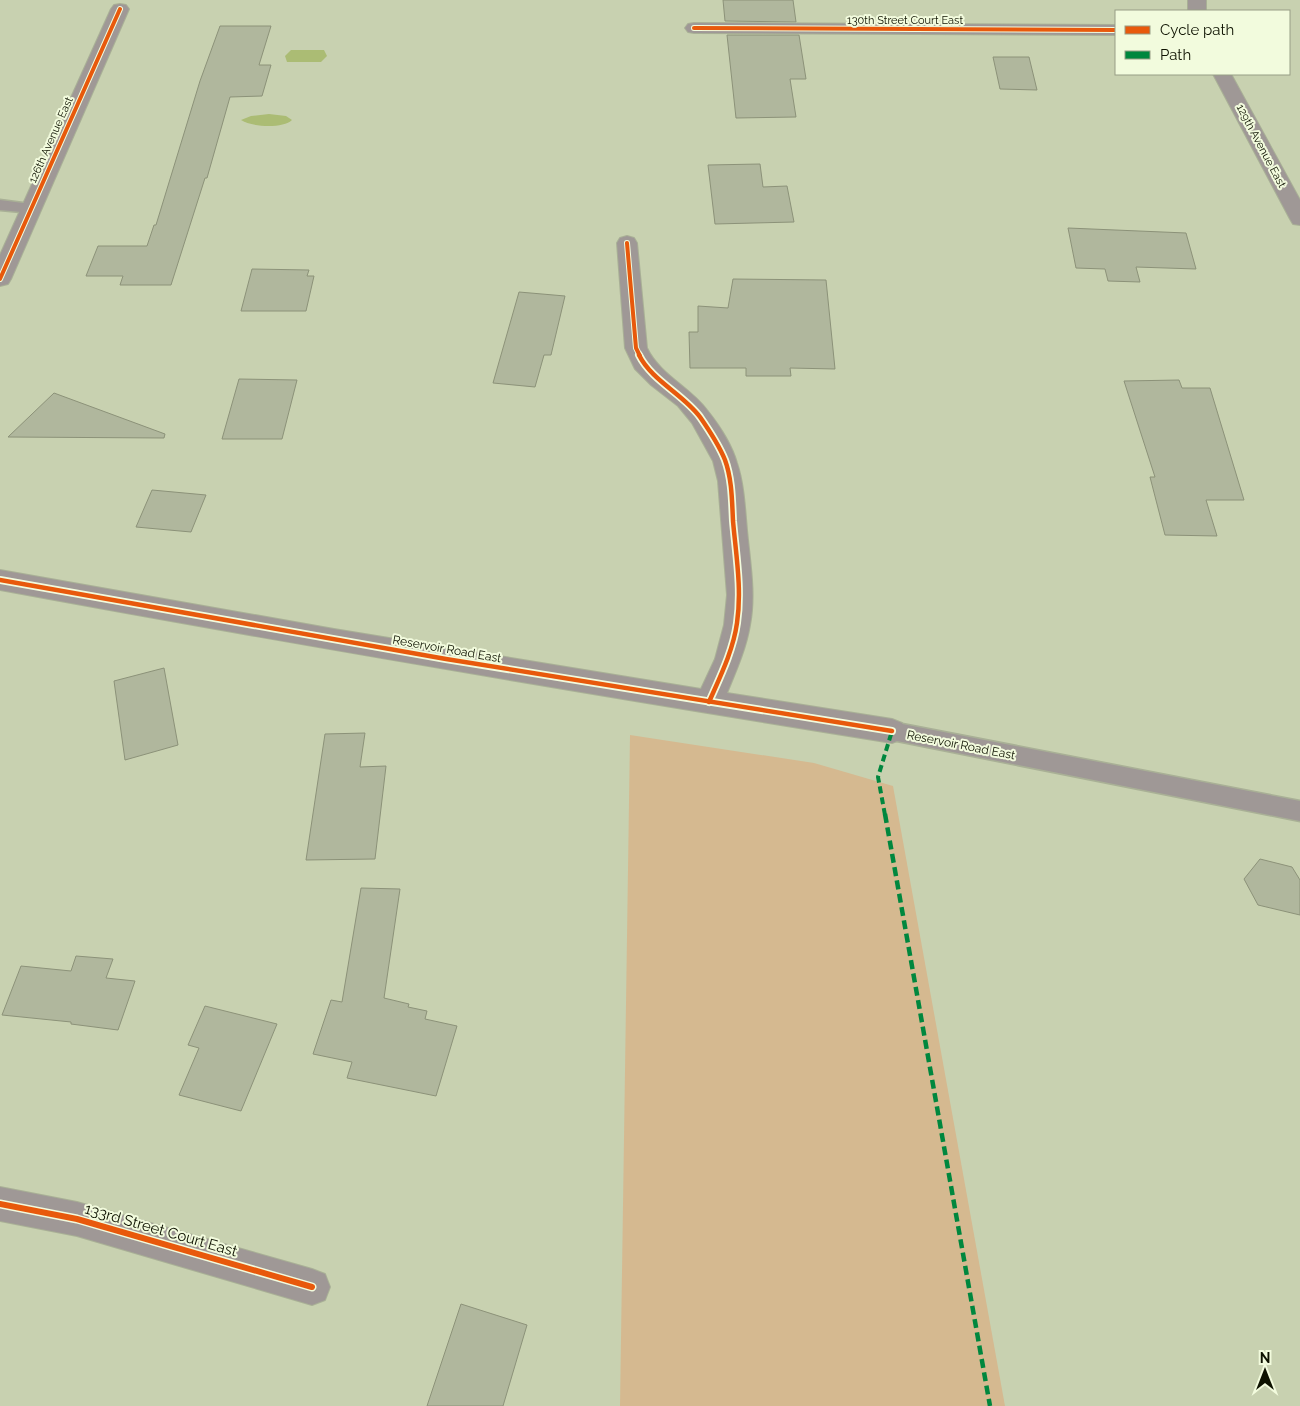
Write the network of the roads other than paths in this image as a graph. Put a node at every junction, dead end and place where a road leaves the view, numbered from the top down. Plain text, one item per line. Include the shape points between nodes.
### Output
1 (120, 9) dead end
2 (694, 28) dead end
3 (1115, 30) edge
4 (1223, 75) edge
5 (0, 205) edge
6 (32, 208) junction
7 (1300, 219) edge
8 (627, 243) dead end
9 (0, 279) edge
10 (0, 580) edge
11 (709, 702) junction
12 (892, 731) joint
13 (1300, 811) edge
14 (0, 1204) edge
15 (312, 1287) dead end

1 - 6 street, 126th Avenue East
2 - 3 street, 130th Street Court East
4 - 7 street, 129th Avenue East
5 - 6 lane
6 - 9 street, 126th Avenue East
8 - 11 street via 636,348 643,363 686,400 700,417 722,454 730,481 740,595 737,625 728,659
10 - 11 street, Reservoir Road East via 203,618
11 - 12 street, Reservoir Road East
12 - 13 lane, Reservoir Road East
14 - 15 street, 133rd Street Court East via 78,1219

